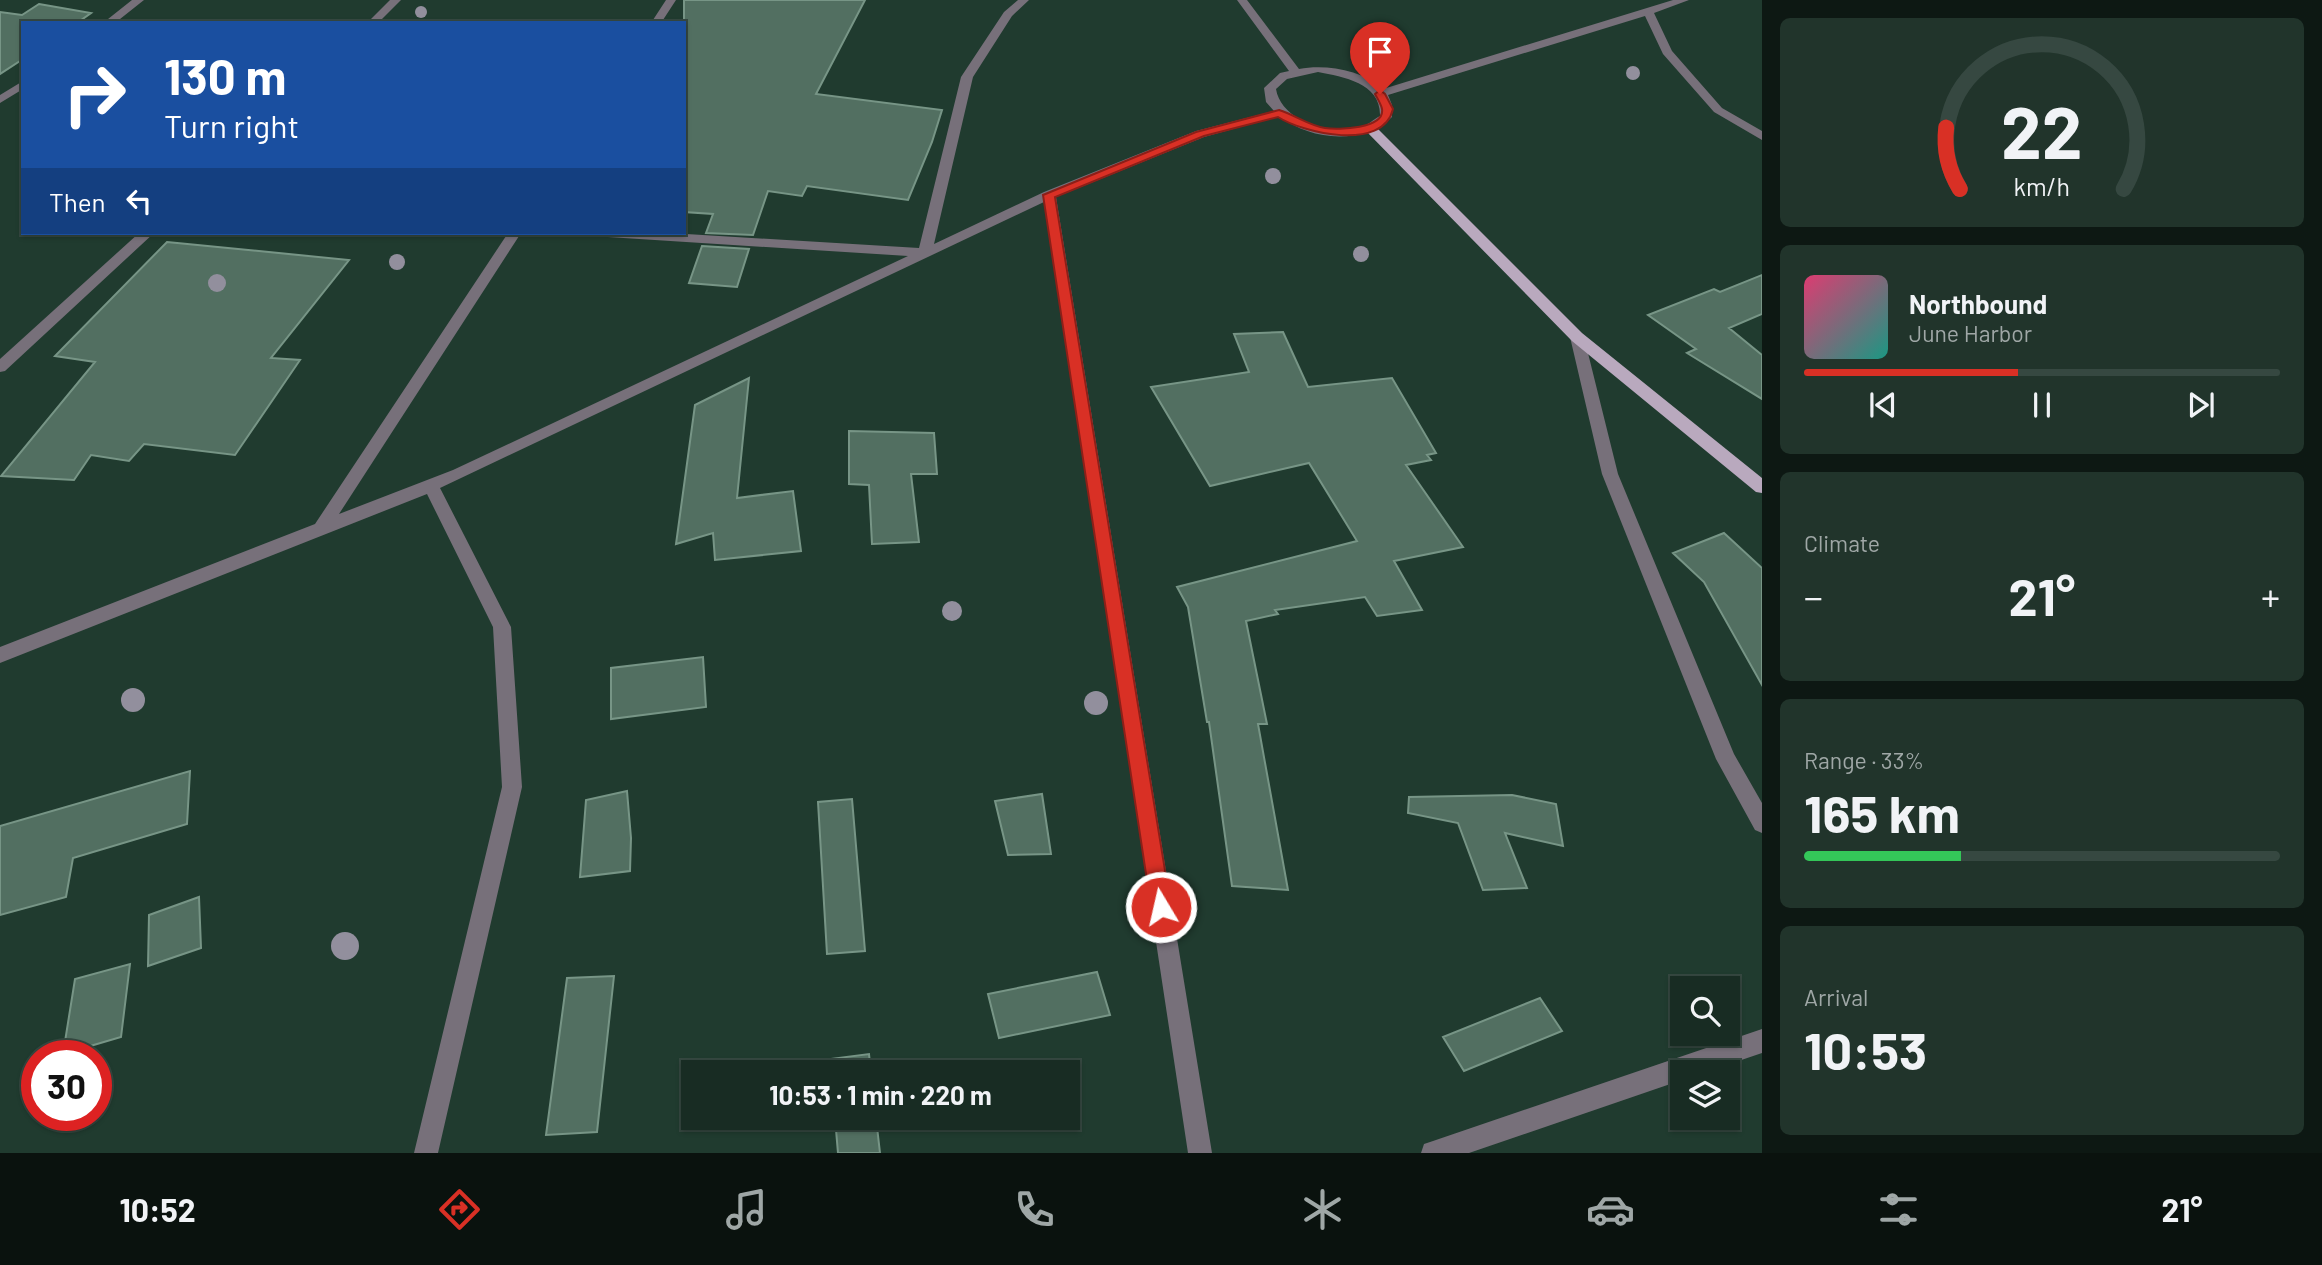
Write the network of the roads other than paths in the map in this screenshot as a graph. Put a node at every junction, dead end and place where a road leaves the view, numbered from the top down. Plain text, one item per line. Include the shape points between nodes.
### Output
1 (139, 0) edge
2 (396, 0) edge
3 (671, 0) edge
4 (1024, 0) edge
5 (1242, 0) edge
6 (1684, 0) edge
7 (1648, 11) junction
8 (111, 21) edge
9 (374, 21) edge
10 (657, 21) edge
11 (1295, 71) junction
12 (21, 85) edge
13 (1380, 94) junction
14 (0, 100) edge
15 (1279, 113) junction
16 (1370, 128) junction
17 (1762, 136) edge
18 (1049, 195) junction
19 (144, 235) edge
20 (512, 235) edge
21 (640, 235) edge
22 (925, 253) junction
23 (1577, 337) junction
24 (0, 367) edge
25 (431, 486) junction
26 (1762, 487) edge
27 (318, 531) junction
28 (0, 655) edge
29 (1762, 823) edge
30 (1762, 1041) edge
31 (426, 1153) edge
32 (1200, 1153) edge
33 (1433, 1153) edge

1 - 8 street
2 - 9 street
3 - 10 street
4 - 22 street via 1009,14 967,77
5 - 11 street
6 - 7 street
7 - 13 street
7 - 17 street via 1667,52 1718,110
11 - 13 street via 1342,73
11 - 15 street via 1280,76 1267,92
12 - 14 street
13 - 16 street via 1386,117
15 - 16 street via 1325,131
15 - 18 street via 1200,134
16 - 23 main road
18 - 22 street
18 - 32 street
19 - 24 street
20 - 27 street
21 - 22 street
22 - 25 street
23 - 26 main road
23 - 29 street via 1610,474 1726,759
25 - 27 street
25 - 31 street via 502,627 512,787
27 - 28 street
30 - 33 street

